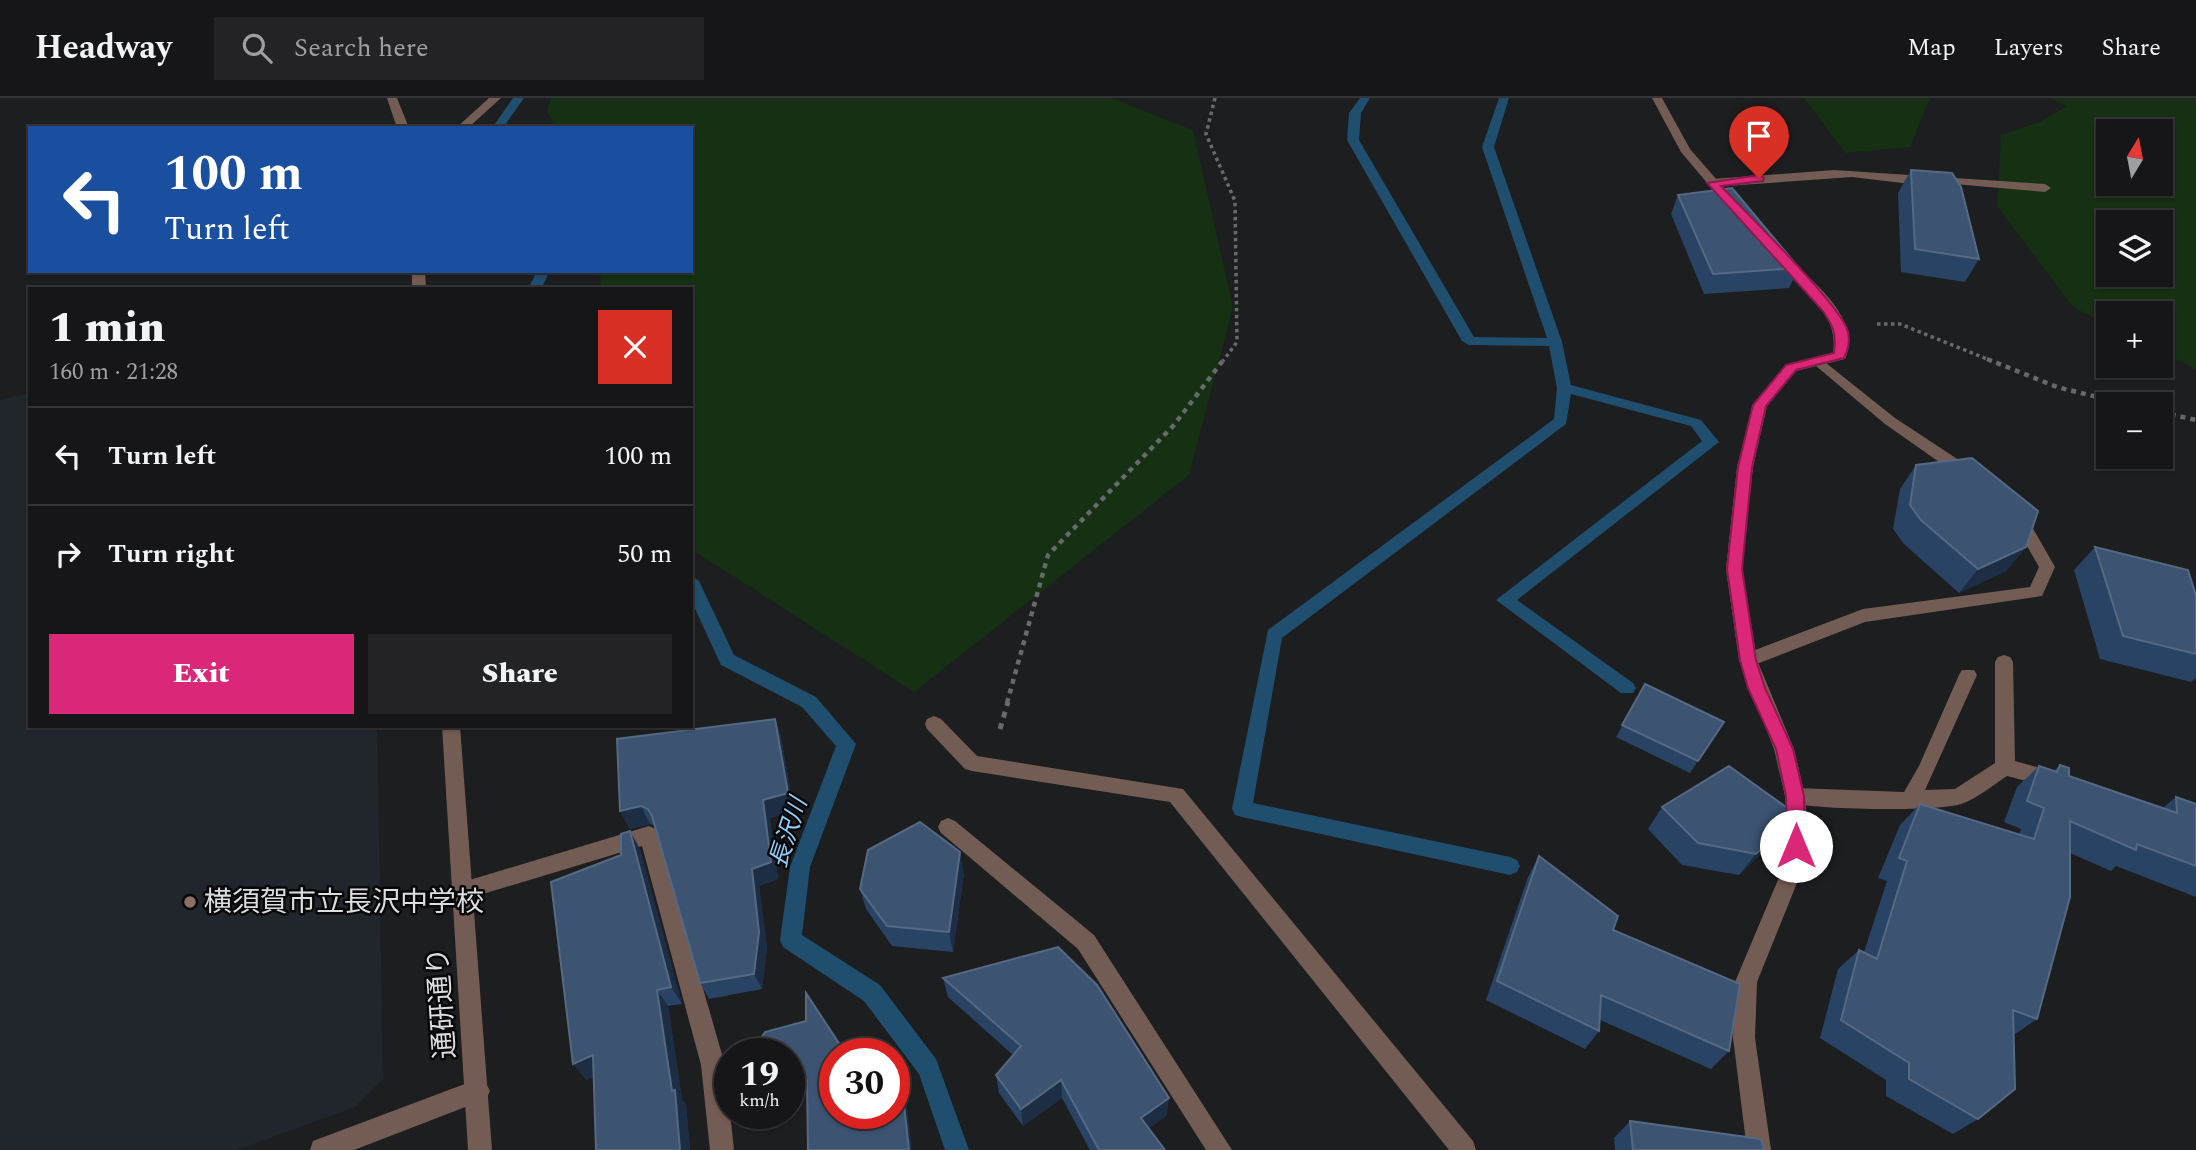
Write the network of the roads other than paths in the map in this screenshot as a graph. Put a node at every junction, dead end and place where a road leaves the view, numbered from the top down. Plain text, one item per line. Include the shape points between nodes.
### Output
1 (392, 98) edge
2 (495, 98) edge
3 (1657, 98) edge
4 (402, 126) edge
5 (463, 126) edge
6 (1712, 183) junction
7 (2045, 188) dead end
8 (1748, 222) edge
9 (1775, 251) edge
10 (1821, 363) junction
11 (1981, 485) edge
12 (2001, 502) edge
13 (1748, 660) junction
14 (2004, 662) dead end
15 (1969, 675) dead end
16 (934, 724) dead end
17 (451, 728) edge
18 (2005, 767) junction
19 (2068, 784) edge
20 (1795, 796) junction
21 (1909, 800) junction
22 (948, 827) dead end
23 (463, 891) junction
24 (478, 1091) junction
25 (322, 1150) edge
26 (480, 1150) edge
27 (722, 1150) edge
28 (1220, 1150) edge
29 (1464, 1150) edge
30 (1759, 1150) edge

1 - 4 street
2 - 5 street
3 - 6 street via 1685,150
6 - 7 street via 1798,173 1857,173 1916,183 1932,178
6 - 8 street
9 - 10 street via 1842,330 1840,355
10 - 11 street via 1890,421
10 - 13 street via 1791,368 1760,405 1745,467 1734,569
12 - 13 street via 2022,519 2047,567 2036,593 1863,616
13 - 20 street via 1784,749
14 - 18 street
15 - 21 street
16 - 29 street via 972,763 1176,795
17 - 23 street, 通研通り
18 - 19 street
18 - 21 street via 1958,797
20 - 21 street
20 - 30 street via 1795,863 1746,982 1744,1038
22 - 28 street via 1086,942
23 - 24 street, 通研通り
23 - 27 street via 649,835 713,1065
24 - 25 street
24 - 26 street, 通研通り

